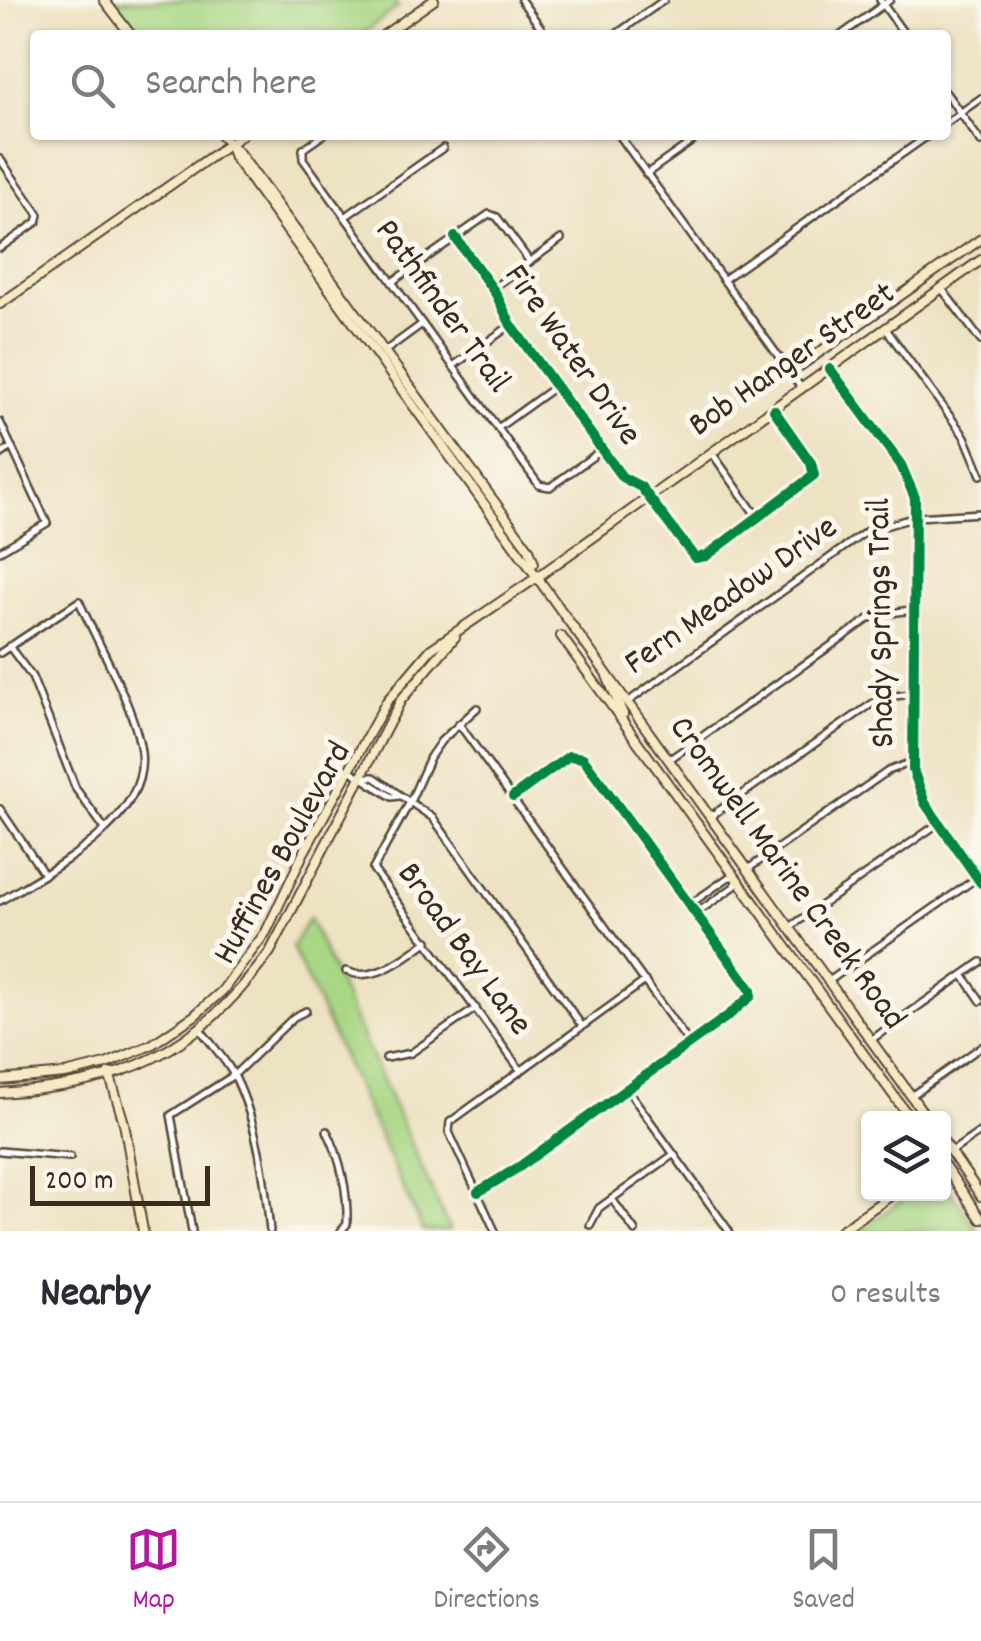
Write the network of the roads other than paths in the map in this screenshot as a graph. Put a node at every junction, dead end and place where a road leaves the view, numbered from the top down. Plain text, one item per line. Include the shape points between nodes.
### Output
1 (104, 0) edge
2 (434, 0) edge
3 (521, 0) edge
4 (664, 0) edge
5 (890, 0) edge
6 (881, 3) edge
7 (127, 30) edge
8 (391, 30) edge
9 (542, 30) edge
10 (622, 30) edge
11 (847, 30) edge
12 (900, 30) edge
13 (981, 98) edge
14 (951, 100) edge
15 (960, 112) junction
16 (951, 119) edge
17 (225, 140) edge
18 (235, 140) edge
19 (317, 140) edge
20 (622, 140) edge
21 (693, 140) edge
22 (921, 140) edge
23 (981, 142) edge
24 (229, 144) junction
25 (443, 148) dead end
26 (0, 159) edge
27 (646, 174) junction
28 (345, 217) junction
29 (454, 237) junction
30 (561, 239) dead end
31 (981, 239) edge
32 (0, 248) edge
33 (981, 260) edge
34 (530, 262) junction
35 (723, 280) junction
36 (392, 282) junction
37 (492, 289) junction
38 (942, 290) junction
39 (0, 304) edge
40 (422, 324) junction
41 (512, 324) junction
42 (886, 329) junction
43 (981, 342) edge
44 (385, 351) junction
45 (453, 366) junction
46 (830, 368) junction
47 (790, 374) junction
48 (556, 386) junction
49 (802, 389) junction
50 (774, 410) junction
51 (0, 422) edge
52 (498, 428) junction
53 (12, 447) junction
54 (602, 450) junction
55 (712, 452) junction
56 (0, 455) edge
57 (981, 475) edge
58 (650, 497) junction
59 (981, 513) edge
60 (916, 517) junction
61 (758, 518) junction
62 (0, 550) edge
63 (539, 576) junction
64 (916, 609) junction
65 (465, 626) junction
66 (561, 636) dead end
67 (9, 646) junction
68 (0, 652) edge
69 (601, 662) junction
70 (912, 694) junction
71 (628, 701) junction
72 (477, 708) dead end
73 (459, 724) junction
74 (629, 727) junction
75 (670, 759) junction
76 (912, 762) junction
77 (351, 770) junction
78 (362, 777) junction
79 (513, 797) junction
80 (410, 802) junction
81 (0, 809) edge
82 (711, 816) junction
83 (940, 823) junction
84 (105, 829) junction
85 (748, 869) junction
86 (44, 874) junction
87 (737, 877) junction
88 (980, 878) edge
89 (0, 902) edge
90 (689, 905) junction
91 (695, 914) junction
92 (790, 927) junction
93 (428, 941) junction
94 (981, 962) edge
95 (346, 971) dead end
96 (963, 975) junction
97 (645, 981) junction
98 (829, 982) junction
99 (981, 1001) edge
100 (476, 1008) junction
101 (306, 1011) dead end
102 (582, 1026) junction
103 (200, 1028) junction
104 (871, 1040) junction
105 (690, 1043) junction
106 (981, 1047) edge
107 (860, 1048) junction
108 (386, 1058) dead end
109 (106, 1064) junction
110 (521, 1071) junction
111 (234, 1075) junction
112 (110, 1076) junction
113 (0, 1080) edge
114 (627, 1089) junction
115 (0, 1093) edge
116 (911, 1096) junction
117 (905, 1111) edge
118 (922, 1111) edge
119 (327, 1131) dead end
120 (981, 1131) edge
121 (951, 1150) edge
122 (0, 1151) edge
123 (674, 1154) junction
124 (70, 1158) dead end
125 (951, 1158) edge
126 (951, 1175) edge
127 (478, 1192) junction
128 (981, 1196) edge
129 (612, 1200) junction
130 (883, 1201) edge
131 (981, 1219) edge
132 (590, 1226) dead end
133 (143, 1231) edge
134 (192, 1231) edge
135 (270, 1231) edge
136 (340, 1231) edge
137 (495, 1231) edge
138 (635, 1231) edge
139 (729, 1231) edge
140 (840, 1231) edge

1 - 7 main road
2 - 8 main road
3 - 9 street
4 - 10 street
5 - 6 street
6 - 11 street
6 - 12 street
13 - 15 street
14 - 15 street
15 - 16 street
15 - 23 street
17 - 24 main road, Cromwell Marine Creek Road
18 - 24 main road
19 - 28 street, Pathfinder Trail via 301,153
20 - 27 street
21 - 27 street
22 - 35 street
24 - 39 main road
24 - 44 main road, Cromwell Marine Creek Road
24 - 63 main road, Cromwell Marine Creek Road
25 - 28 street
26 - 32 street via 40,215
27 - 35 street
28 - 36 street, Pathfinder Trail
29 - 34 street via 491,214
29 - 36 street
29 - 37 street, Fire Water Drive
30 - 34 street
31 - 47 main road, Bob Hanger Street
33 - 38 main road, Bob Hanger Street
34 - 37 street
35 - 47 street
36 - 40 street, Pathfinder Trail
37 - 41 street, Fire Water Drive
38 - 42 main road, Bob Hanger Street
38 - 43 street
40 - 44 street
40 - 45 street, Pathfinder Trail
41 - 45 street
41 - 48 street, Fire Water Drive
42 - 46 main road, Bob Hanger Street
42 - 57 street via 964,437
44 - 63 main road, Cromwell Marine Creek Road via 528,550
45 - 52 street, Pathfinder Trail
46 - 49 main road, Bob Hanger Street
46 - 60 street, Shady Springs Trail via 901,465
47 - 49 street
48 - 52 street
48 - 54 street, Fire Water Drive
49 - 50 main road, Bob Hanger Street
50 - 55 main road, Bob Hanger Street
50 - 61 street via 814,475
51 - 53 street
52 - 54 street, Pathfinder Trail via 544,488
53 - 56 street
53 - 62 street via 47,523
54 - 58 street, Fire Water Drive via 625,481
55 - 58 main road, Bob Hanger Street
55 - 61 street
58 - 61 street, Fire Water Drive via 698,560
58 - 63 main road, Bob Hanger Street
59 - 60 street, Fern Meadow Drive
60 - 64 street, Shady Springs Trail
60 - 71 street, Fern Meadow Drive via 866,532
63 - 65 main road, Huffines Boulevard
63 - 69 main road, Cromwell Marine Creek Road
64 - 70 street, Shady Springs Trail
64 - 75 street via 873,616
65 - 77 main road, Huffines Boulevard via 405,677
65 - 78 main road, Huffines Boulevard via 400,700
66 - 74 main road, Cromwell Marine Creek Road
67 - 68 street
67 - 84 street via 32,676 82,799
67 - 84 street via 78,601 135,724 141,753 141,780
69 - 71 main road, Cromwell Marine Creek Road
69 - 74 main road, Cromwell Marine Creek Road
70 - 76 street, Shady Springs Trail
70 - 82 street via 873,703
71 - 75 main road, Cromwell Marine Creek Road
72 - 73 street, Broad Bay Lane
73 - 79 street
73 - 80 street, Broad Bay Lane via 440,741
74 - 87 main road, Cromwell Marine Creek Road
75 - 82 main road, Cromwell Marine Creek Road
76 - 83 street, Shady Springs Trail via 918,788
76 - 85 street via 888,770
77 - 78 street
77 - 109 main road, Huffines Boulevard via 266,932 222,991 151,1045
78 - 80 street via 374,777
78 - 103 main road, Huffines Boulevard via 270,952
79 - 90 street via 568,756 579,755
79 - 97 street
80 - 93 street, Broad Bay Lane via 373,869
80 - 102 street via 440,827
81 - 86 street
82 - 85 main road, Cromwell Marine Creek Road
83 - 88 street, Shady Springs Trail
83 - 92 street
84 - 86 street
85 - 87 main road
85 - 92 main road, Cromwell Marine Creek Road
86 - 89 street
87 - 90 street
87 - 91 street via 735,886
87 - 107 main road, Cromwell Marine Creek Road
88 - 98 street
90 - 91 street
91 - 105 street via 752,996
92 - 98 main road, Cromwell Marine Creek Road
93 - 95 street via 379,971
93 - 100 street, Broad Bay Lane
94 - 96 street
96 - 99 street
96 - 104 street
97 - 102 street
97 - 105 street
98 - 104 main road, Cromwell Marine Creek Road
100 - 108 street via 411,1053
100 - 110 street, Broad Bay Lane
101 - 111 street
102 - 110 street
103 - 111 street
103 - 112 main road, Huffines Boulevard
104 - 107 main road
104 - 116 main road, Cromwell Marine Creek Road
105 - 114 street
106 - 116 street
107 - 117 main road, Cromwell Marine Creek Road
109 - 112 main road
109 - 113 main road, Huffines Boulevard
110 - 127 street via 448,1126
111 - 134 street via 172,1114
111 - 135 street via 262,1171
112 - 115 main road, Huffines Boulevard
112 - 133 main road
114 - 123 street
114 - 127 street
116 - 118 main road, Cromwell Marine Creek Road
119 - 136 street via 348,1210
120 - 121 street
122 - 124 street
123 - 129 street
123 - 139 street
125 - 128 main road
126 - 131 main road
127 - 137 street
129 - 132 street via 594,1213
129 - 138 street
130 - 140 main road

